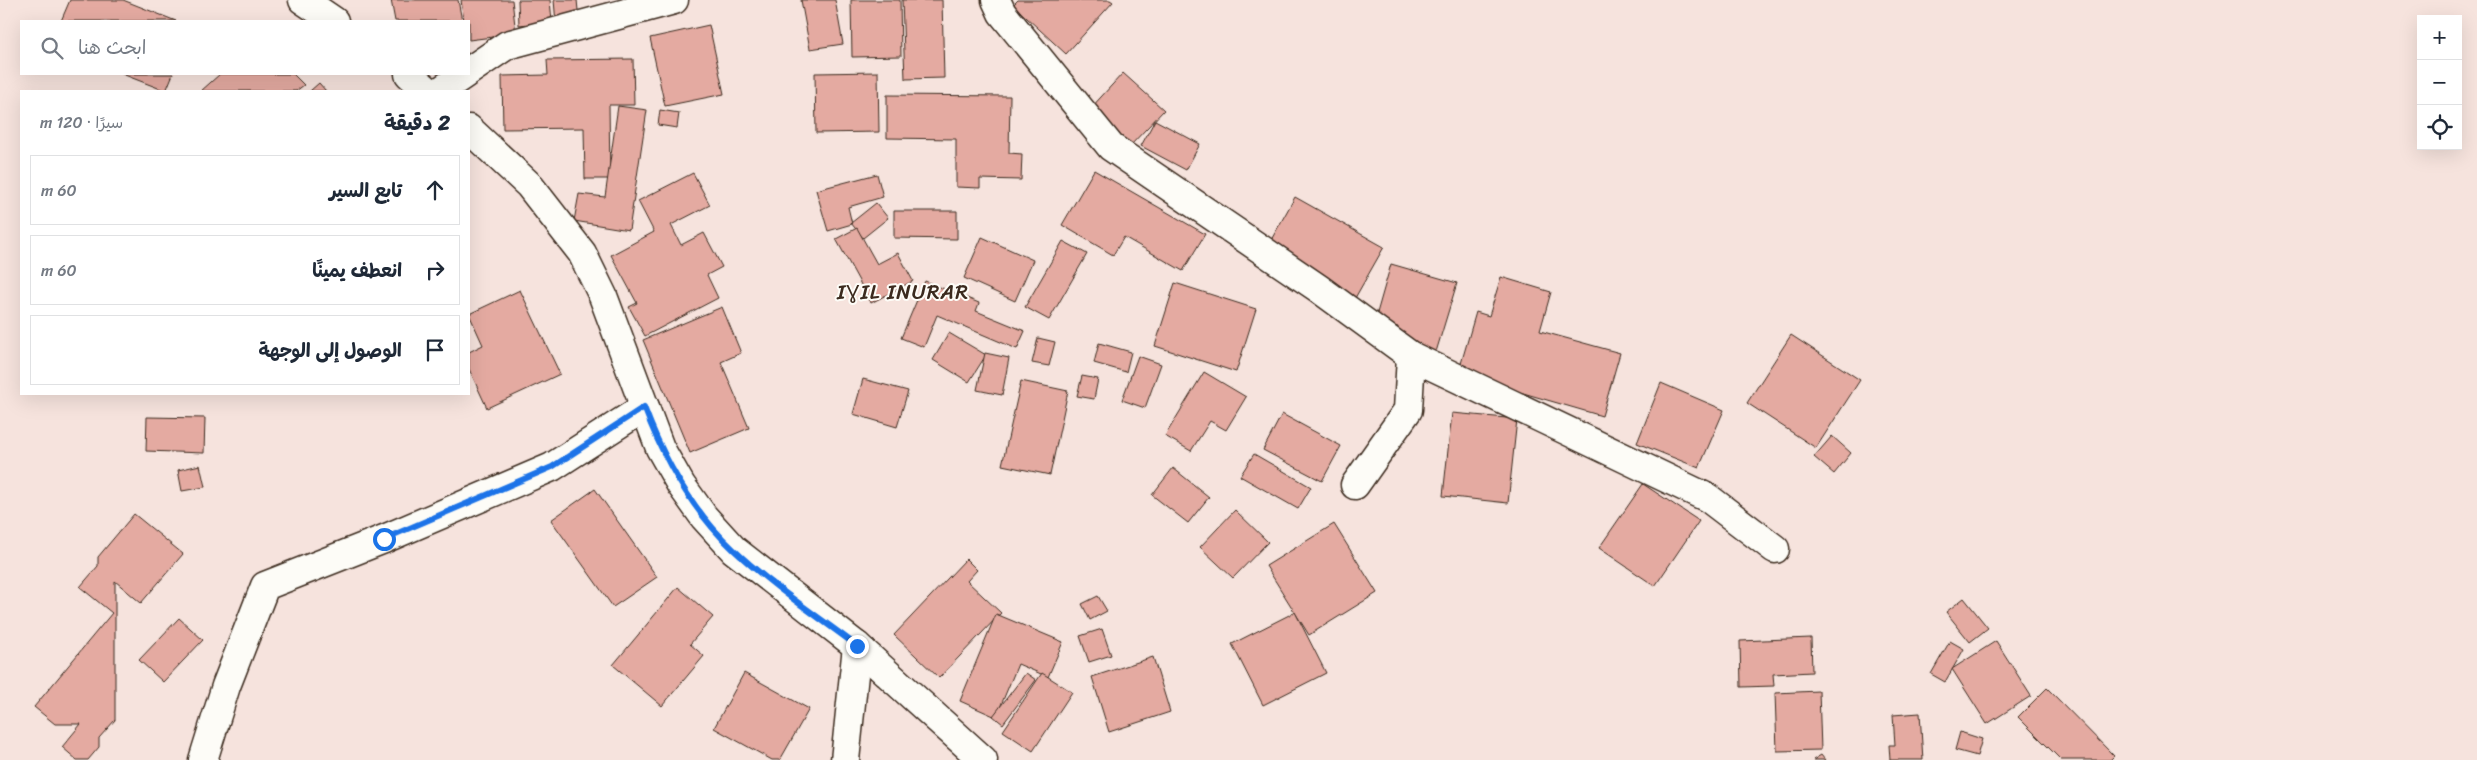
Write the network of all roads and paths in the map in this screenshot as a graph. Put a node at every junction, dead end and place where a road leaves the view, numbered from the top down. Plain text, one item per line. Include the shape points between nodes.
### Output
1 (303, 0) edge
2 (674, 0) edge
3 (996, 0) edge
4 (333, 20) edge
5 (470, 70) edge
6 (410, 75) edge
7 (464, 75) edge
8 (427, 90) edge
9 (441, 90) edge
10 (470, 130) edge
11 (1411, 356) junction
12 (644, 407) junction
13 (1355, 485) dead end
14 (1775, 549) dead end
15 (857, 646) junction
16 (203, 760) edge
17 (845, 760) edge
18 (983, 760) edge

1 - 4 street
2 - 5 street via 507,45
3 - 11 street via 1002,13 1112,147
6 - 8 street
7 - 9 street
10 - 12 street via 529,185 582,253 603,296
11 - 13 street via 1408,410
11 - 14 street via 1708,498
12 - 15 street via 660,448 704,517 759,572
12 - 16 street via 552,467 265,586 226,686
15 - 17 street
15 - 18 street

